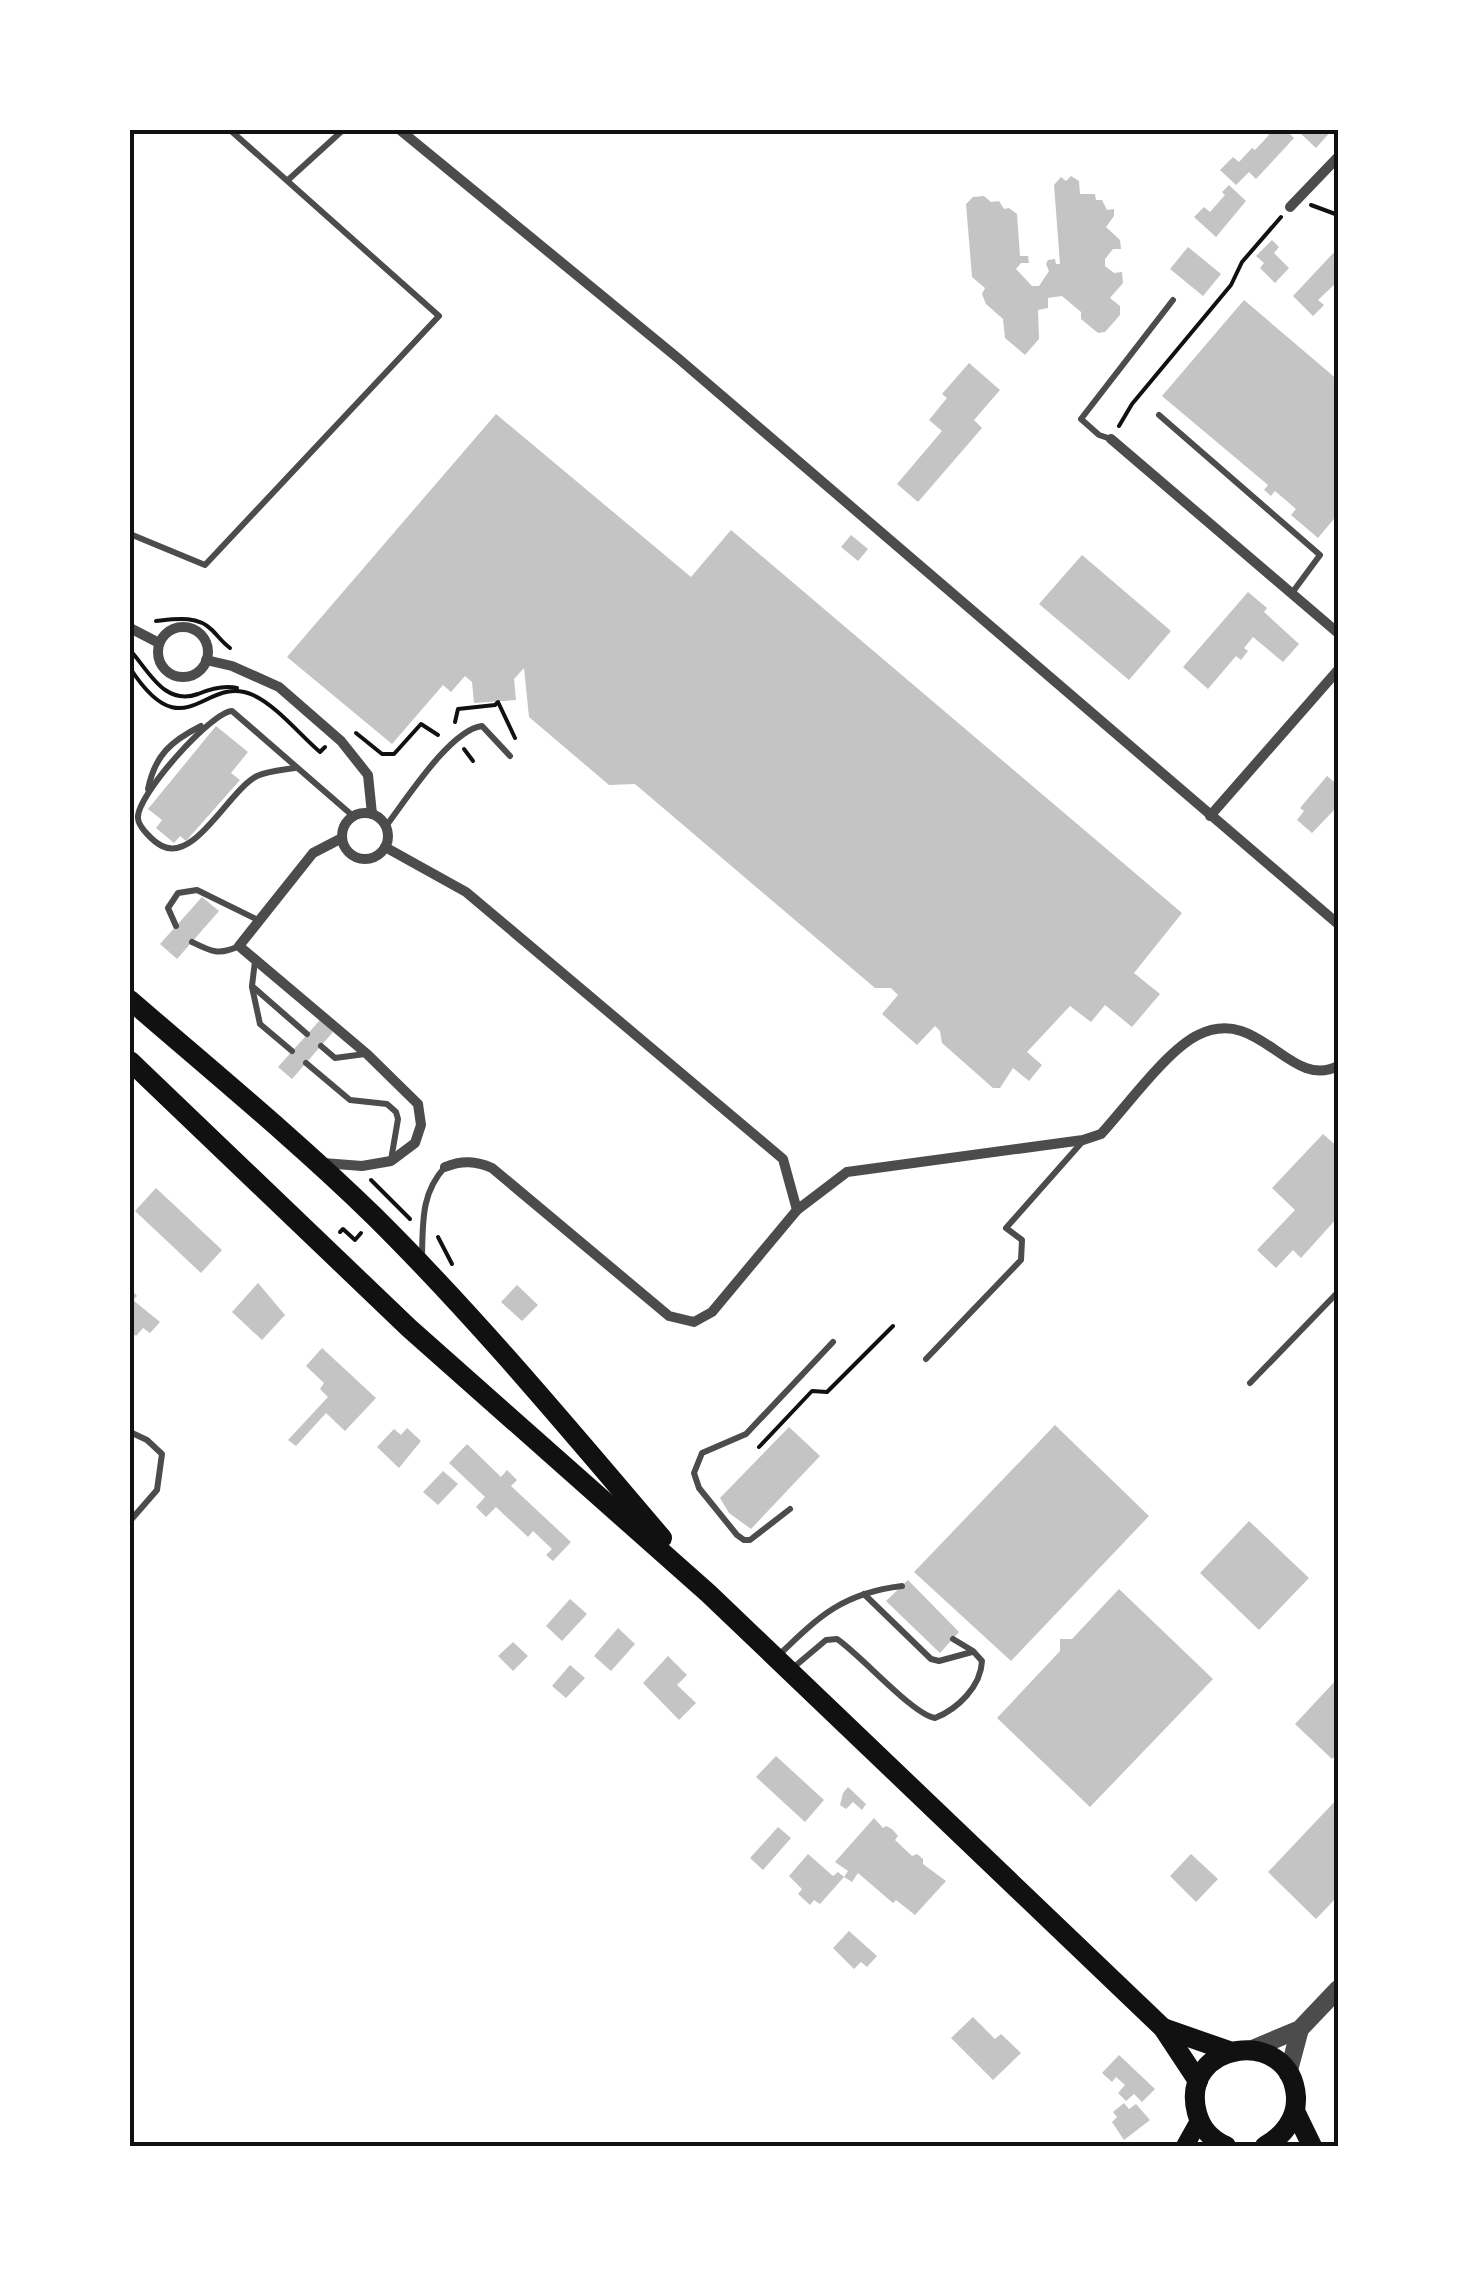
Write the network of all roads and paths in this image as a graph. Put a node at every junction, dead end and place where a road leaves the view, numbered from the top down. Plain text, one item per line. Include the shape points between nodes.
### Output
1 (230, 130) edge
2 (343, 130) edge
3 (400, 130) edge
4 (1338, 157) edge
5 (288, 180) junction
6 (1294, 204) junction
7 (1338, 215) edge
8 (1173, 300) dead end
9 (1159, 415) dead end
10 (1111, 439) junction
11 (130, 534) edge
12 (1292, 593) junction
13 (140, 618) dead end
14 (130, 628) edge
15 (1338, 633) edge
16 (159, 643) junction
17 (231, 648) dead end
18 (206, 660) junction
19 (1338, 670) edge
20 (207, 724) junction
21 (510, 756) dead end
22 (295, 768) junction
23 (147, 794) junction
24 (372, 814) junction
25 (353, 816) junction
26 (1210, 816) junction
27 (386, 826) junction
28 (342, 838) junction
29 (385, 847) junction
30 (258, 920) junction
31 (1338, 924) edge
32 (176, 926) dead end
33 (192, 942) dead end
34 (238, 946) junction
35 (255, 960) junction
36 (252, 986) junction
37 (130, 1000) edge
38 (308, 1034) dead end
39 (321, 1046) dead end
40 (292, 1051) dead end
41 (366, 1054) junction
42 (130, 1060) edge
43 (306, 1063) dead end
44 (1338, 1066) edge
45 (1084, 1140) junction
46 (391, 1161) junction
47 (317, 1163) junction
48 (445, 1167) joint
49 (390, 1200) dead end
50 (797, 1210) junction
51 (375, 1218) junction
52 (325, 1247) junction
53 (422, 1267) junction
54 (1338, 1292) edge
55 (893, 1326) dead end
56 (833, 1342) dead end
57 (926, 1360) dead end
58 (1250, 1383) dead end
59 (130, 1432) edge
60 (759, 1447) dead end
61 (790, 1510) dead end
62 (130, 1521) edge
63 (902, 1586) dead end
64 (708, 1593) junction
65 (864, 1594) junction
66 (953, 1639) dead end
67 (973, 1652) junction
68 (782, 1665) junction
69 (1338, 1990) edge
70 (1163, 2028) junction
71 (1300, 2029) junction
72 (1240, 2051) junction
73 (1288, 2074) junction
74 (1198, 2082) junction
75 (1294, 2111) junction
76 (1199, 2122) junction
77 (1185, 2146) edge
78 (1226, 2146) edge
79 (1266, 2146) edge
80 (1312, 2146) edge

1 - 5 lane
2 - 5 lane
3 - 26 street
4 - 6 street
5 - 11 lane via 439,316 205,564
6 - 7 path
6 - 10 path via 1242,262
8 - 10 lane via 1081,419
9 - 12 lane via 1320,554
10 - 12 street
12 - 15 street
13 - 17 path via 181,617 210,627
14 - 16 street
16 - 18 street via 170,630 195,630 206,644
16 - 18 street via 158,659 174,676 190,676
18 - 24 street via 279,687 341,742 368,775
19 - 26 street
20 - 22 lane via 232,711
20 - 23 lane
20 - 23 lane via 172,742 152,770
21 - 27 lane via 482,726 472,727
22 - 23 lane via 254,777 181,849 164,847 139,825
22 - 25 lane
24 - 25 street
24 - 27 street
25 - 28 street
26 - 31 street
27 - 29 street
28 - 29 street via 359,859
28 - 30 street via 313,853
29 - 50 street via 466,892 782,1160
30 - 32 lane via 197,890 178,893 168,908
30 - 34 street
33 - 34 lane via 212,952
34 - 35 street
35 - 36 lane
35 - 41 street
36 - 38 lane
36 - 40 lane via 260,1024
37 - 47 main road
39 - 41 lane via 335,1058
41 - 46 street via 418,1104 416,1143
42 - 52 main road
43 - 46 lane via 350,1100 387,1104 396,1112
44 - 45 street via 1327,1072 1302,1068 1238,1028 1200,1033 1100,1134
45 - 50 street via 848,1172
45 - 57 lane via 1006,1228 1022,1240 1020,1260
46 - 47 street
47 - 51 main road
48 - 50 street via 479,1162 492,1168 668,1316 684,1322 712,1312
48 - 53 lane via 423,1207
49 - 51 path
51 - 52 path via 355,1240 343,1229
51 - 53 main road
52 - 64 main road
53 - 64 main road
54 - 58 lane
55 - 60 path via 827,1392 812,1392
56 - 61 lane via 746,1434 702,1453 694,1473 744,1540
59 - 62 lane via 162,1454 157,1490
63 - 65 lane
64 - 68 main road
65 - 67 lane via 932,1659
65 - 68 lane via 829,1608
66 - 67 lane
67 - 68 lane via 982,1662 981,1676 935,1718 917,1710 837,1639
68 - 70 main road
69 - 71 street
70 - 72 main road
70 - 74 main road
71 - 72 street
71 - 73 street
72 - 73 main road via 1275,2059
72 - 74 main road via 1205,2067
73 - 75 main road
74 - 76 main road
75 - 79 main road via 1279,2138
75 - 80 main road
76 - 77 main road
76 - 78 main road

